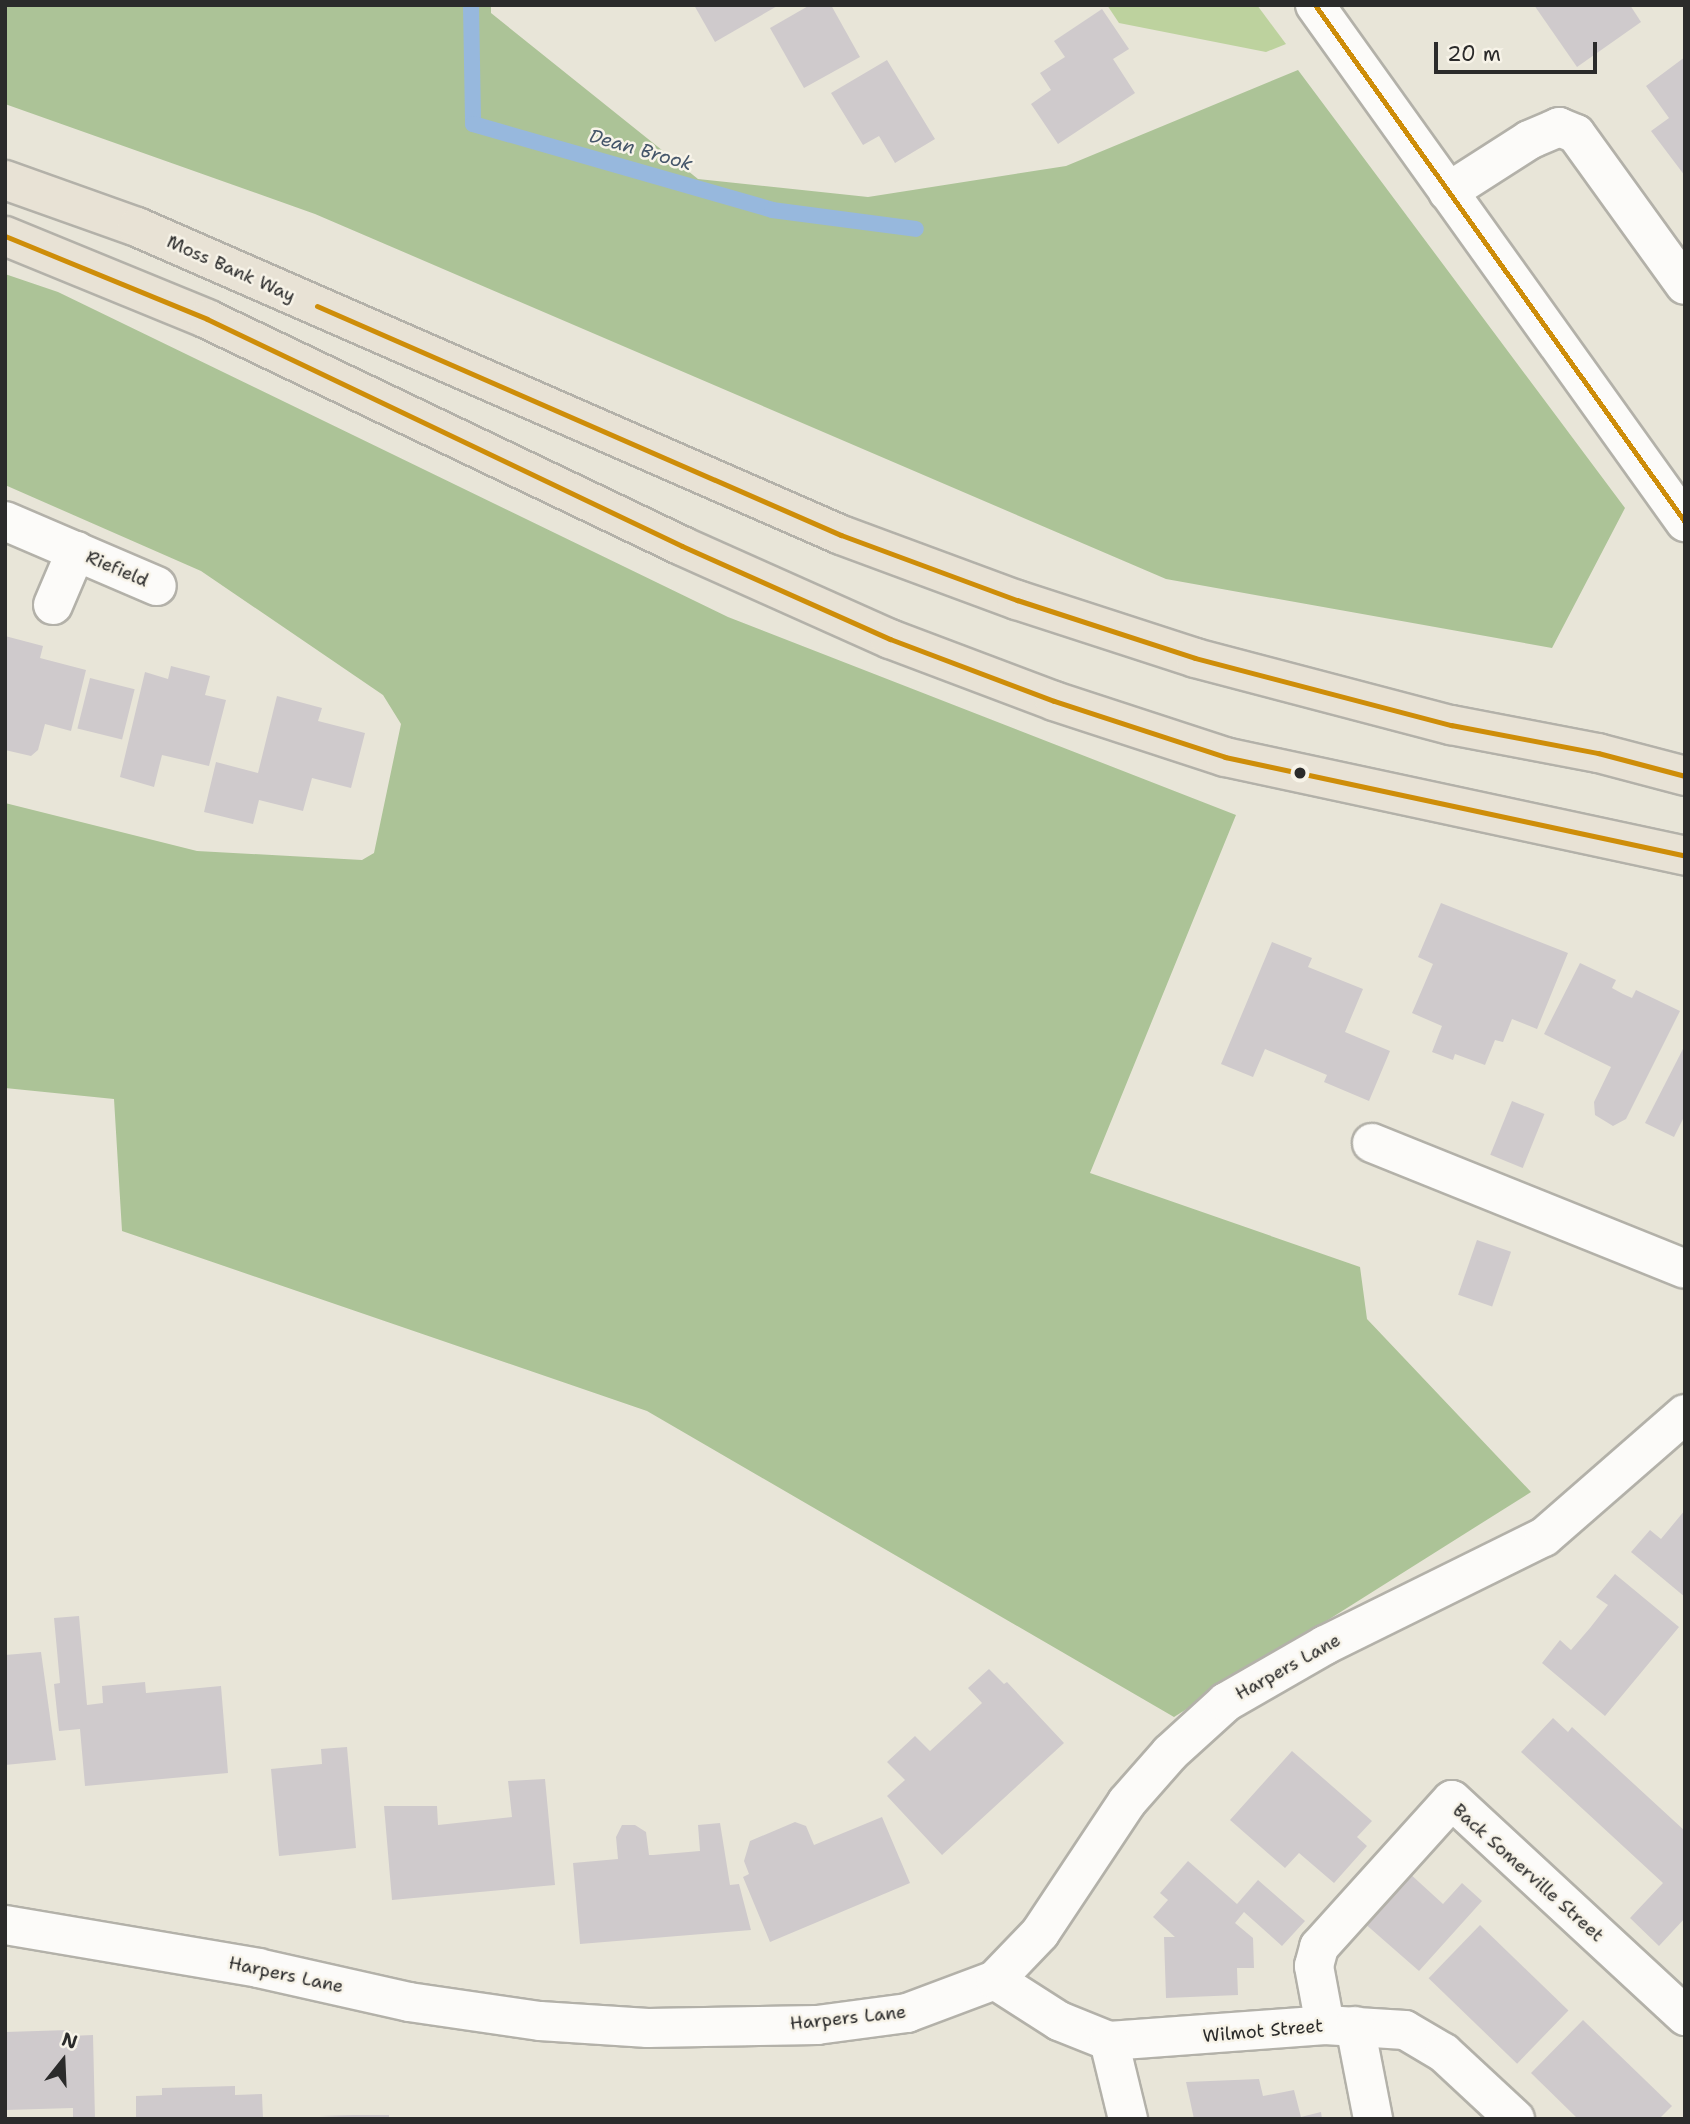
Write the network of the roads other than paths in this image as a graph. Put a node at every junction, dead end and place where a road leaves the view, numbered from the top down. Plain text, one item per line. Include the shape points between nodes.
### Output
1 (1315, 5) edge
2 (5, 180) edge
3 (1448, 192) junction
4 (5, 236) edge
5 (1685, 285) edge
6 (5, 521) edge
7 (1685, 522) edge
8 (76, 551) junction
9 (157, 586) dead end
10 (53, 604) dead end
11 (1685, 776) edge
12 (1685, 856) edge
13 (1371, 1143) dead end
14 (1685, 1269) edge
15 (1685, 1413) edge
16 (5, 1925) edge
17 (995, 1980) junction
18 (1685, 2017) edge
19 (1340, 2025) junction
20 (1109, 2041) junction
21 (1128, 2119) edge
22 (1373, 2119) edge
23 (1515, 2119) edge

1 - 3 street
2 - 11 highway, Moss Bank Way via 136,227 841,535 1017,600 1195,658 1437,722 1598,753
3 - 5 street via 1529,140 1559,127 1576,134
3 - 7 street
4 - 12 highway via 207,319 865,628 1054,701 1225,757
6 - 8 street, Riefield
8 - 9 street, Riefield
8 - 10 street, Riefield
13 - 14 street
15 - 17 street, Harpers Lane via 1544,1537 1325,1645 1226,1702 1170,1753 1127,1801 1040,1933
16 - 17 street, Harpers Lane via 258,1968 409,2002 540,2021 635,2027 843,2021 907,2013
17 - 20 street, Wilmot Street via 1059,2021
18 - 19 street, Back Somerville Street via 1452,1800 1320,1947 1314,1966
19 - 20 street, Wilmot Street
19 - 22 street
19 - 23 street, Wilmot Street via 1405,2029 1425,2039
20 - 21 street

